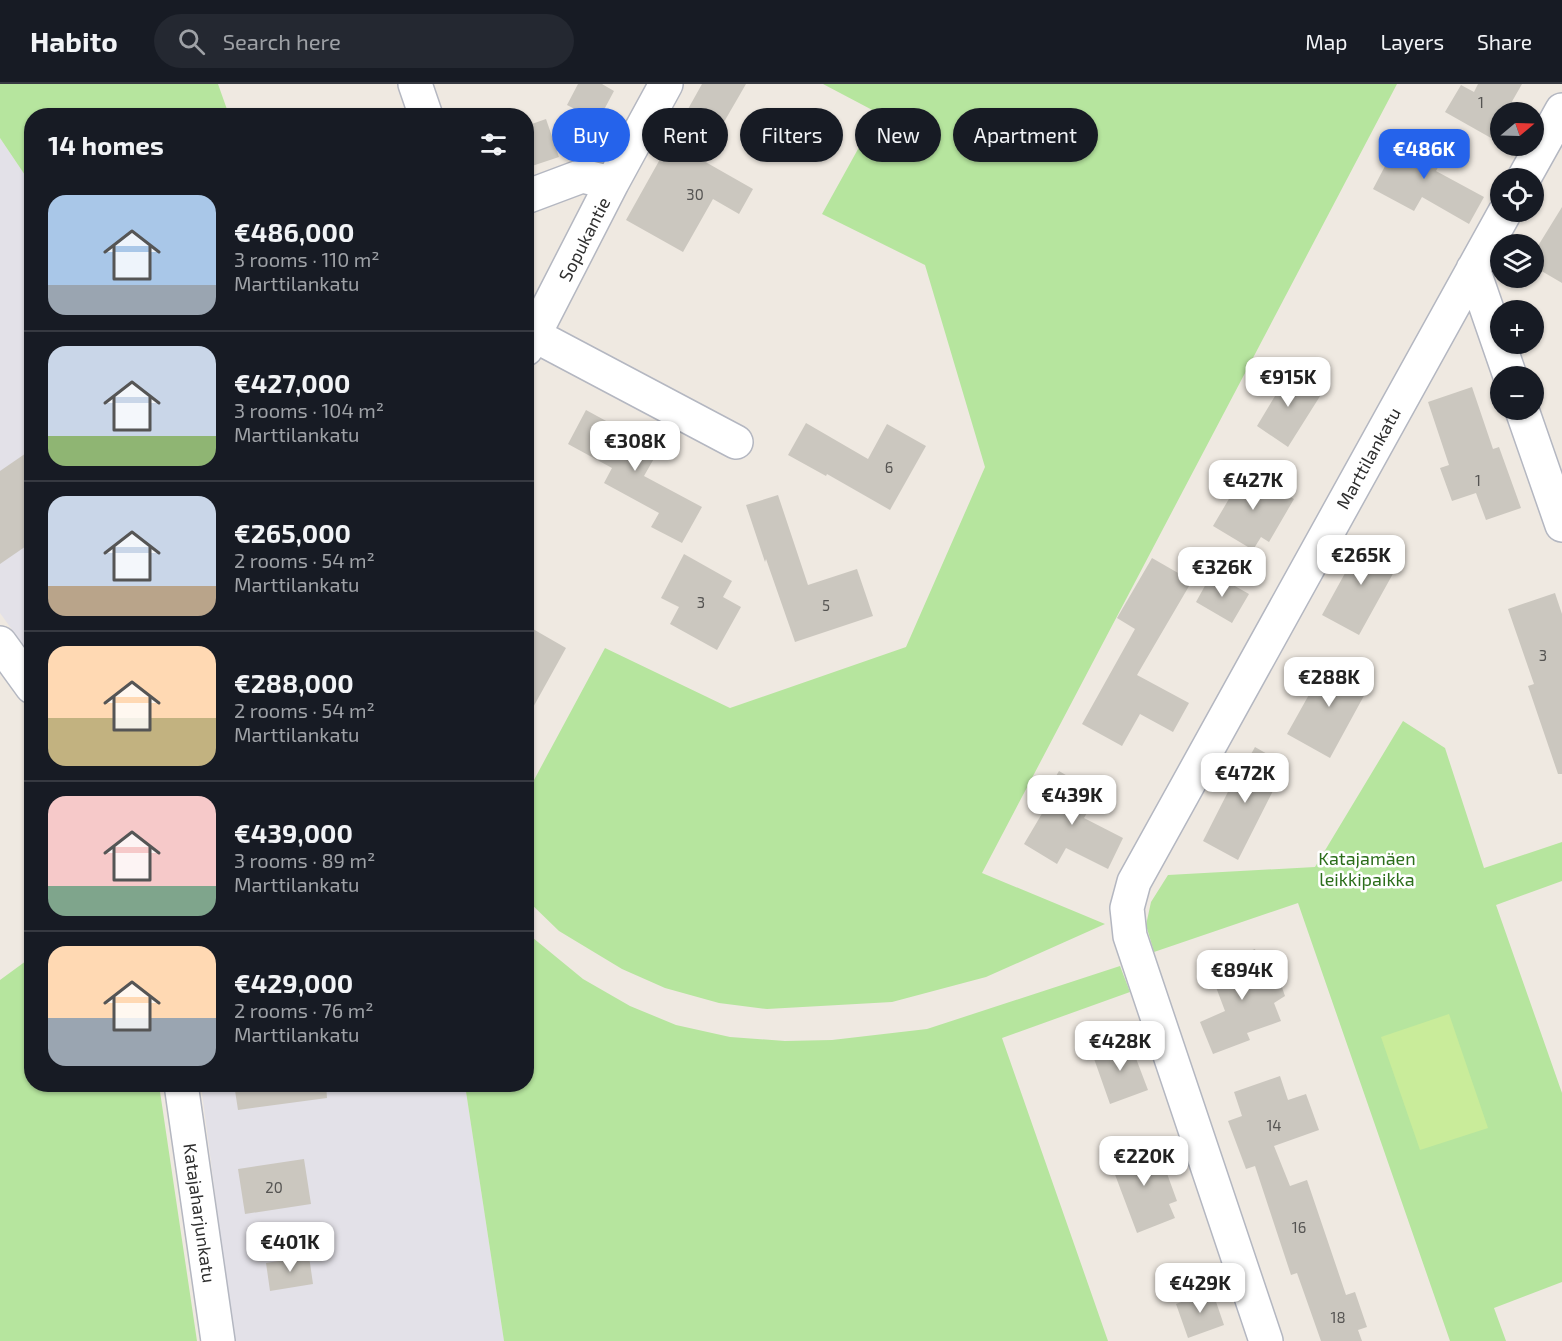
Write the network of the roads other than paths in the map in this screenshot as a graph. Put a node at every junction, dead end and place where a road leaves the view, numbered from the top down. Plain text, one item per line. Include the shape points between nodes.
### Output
1 (415, 84) edge
2 (666, 84) edge
3 (423, 108) edge
4 (1562, 110) edge
5 (1530, 168) edge
6 (612, 183) junction
7 (534, 194) edge
8 (1499, 222) edge
9 (1473, 269) junction
10 (534, 329) edge
11 (534, 341) edge
12 (1507, 366) edge
13 (1525, 420) edge
14 (736, 442) dead end
15 (1562, 525) edge
16 (0, 643) edge
17 (24, 676) edge
18 (182, 1092) edge
19 (218, 1341) edge
20 (1266, 1341) edge

1 - 3 street
2 - 6 street
4 - 5 street
6 - 7 street, Sopukantie via 582,176
6 - 10 street, Sopukantie
8 - 9 street, Marttilankatu
9 - 12 street
9 - 20 street, Marttilankatu via 1134,882 1127,908 1130,936
11 - 14 street
13 - 15 street
16 - 17 street
18 - 19 street, Katajaharjunkatu

